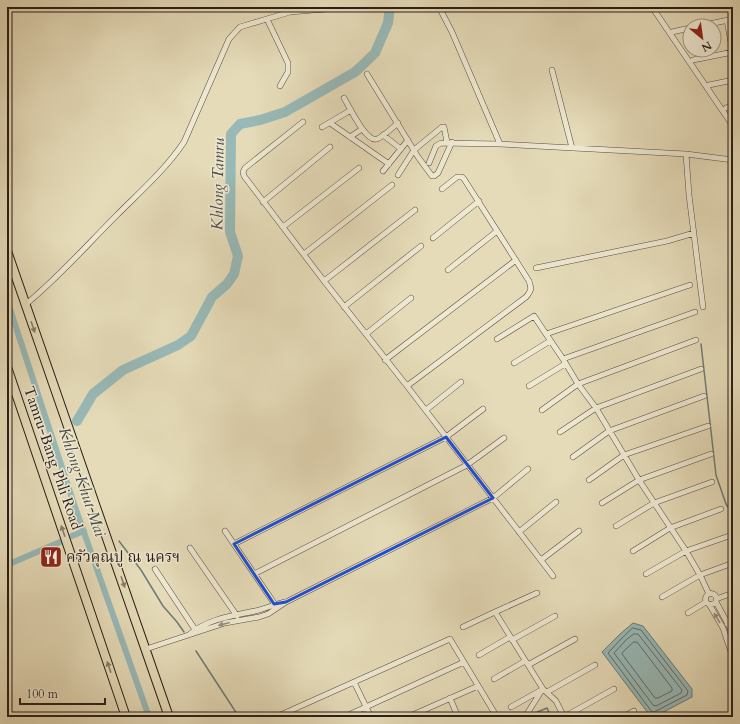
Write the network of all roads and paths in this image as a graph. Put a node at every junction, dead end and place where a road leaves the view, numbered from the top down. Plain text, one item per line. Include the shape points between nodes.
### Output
1 (349, 7) edge
2 (440, 7) edge
3 (652, 7) edge
4 (267, 19) junction
5 (733, 19) edge
6 (727, 20) junction
7 (722, 21) edge
8 (682, 30) edge
9 (672, 32) dead end
10 (733, 52) edge
11 (693, 60) dead end
12 (552, 70) dead end
13 (367, 74) dead end
14 (733, 80) edge
15 (709, 85) dead end
16 (280, 86) dead end
17 (344, 98) dead end
18 (733, 106) edge
19 (726, 108) dead end
20 (351, 110) junction
21 (302, 122) dead end
22 (330, 123) junction
23 (398, 123) junction
24 (733, 126) edge
25 (322, 127) dead end
26 (362, 129) junction
27 (383, 135) junction
28 (350, 137) junction
29 (408, 140) junction
30 (450, 142) junction
31 (500, 144) junction
32 (330, 147) dead end
33 (572, 148) junction
34 (401, 149) junction
35 (414, 150) junction
36 (686, 154) junction
37 (733, 160) edge
38 (429, 163) dead end
39 (389, 164) junction
40 (359, 168) dead end
41 (383, 171) dead end
42 (398, 175) dead end
43 (392, 185) dead end
44 (442, 189) dead end
45 (479, 201) junction
46 (263, 202) junction
47 (415, 210) dead end
48 (283, 227) junction
49 (497, 231) junction
50 (694, 233) junction
51 (433, 238) dead end
52 (421, 246) dead end
53 (7, 251) edge
54 (304, 254) junction
55 (516, 260) junction
56 (536, 268) dead end
57 (448, 270) dead end
58 (324, 281) junction
59 (690, 286) dead end
60 (411, 298) dead end
61 (25, 305) junction
62 (344, 307) junction
63 (703, 307) dead end
64 (695, 312) dead end
65 (366, 334) junction
66 (546, 334) junction
67 (497, 339) dead end
68 (696, 340) dead end
69 (550, 341) junction
70 (386, 360) junction
71 (564, 361) junction
72 (514, 363) dead end
73 (7, 367) edge
74 (701, 370) dead end
75 (9, 379) edge
76 (461, 382) dead end
77 (578, 384) junction
78 (407, 386) junction
79 (529, 386) dead end
80 (704, 396) dead end
81 (596, 408) junction
82 (483, 409) dead end
83 (426, 410) junction
84 (542, 410) dead end
85 (708, 426) dead end
86 (609, 431) junction
87 (560, 432) dead end
88 (446, 437) junction
89 (504, 438) dead end
90 (711, 454) dead end
91 (624, 455) junction
92 (573, 457) dead end
93 (467, 465) junction
94 (528, 469) dead end
95 (589, 480) dead end
96 (639, 480) junction
97 (712, 482) dead end
98 (492, 498) junction
99 (556, 502) dead end
100 (602, 503) dead end
101 (654, 503) junction
102 (721, 509) dead end
103 (616, 526) dead end
104 (670, 528) junction
105 (225, 531) dead end
106 (579, 531) dead end
107 (519, 532) junction
108 (729, 536) dead end
109 (234, 544) junction
110 (190, 548) dead end
111 (633, 551) dead end
112 (686, 551) junction
113 (541, 560) junction
114 (733, 563) edge
115 (155, 569) dead end
116 (254, 574) junction
117 (646, 574) dead end
118 (700, 575) junction
119 (553, 576) dead end
120 (537, 593) dead end
121 (733, 593) edge
122 (709, 594) junction
123 (662, 597) dead end
124 (716, 600) junction
125 (708, 603) junction
126 (276, 606) junction
127 (495, 612) junction
128 (688, 613) dead end
129 (236, 615) junction
130 (555, 616) dead end
131 (240, 620) junction
132 (733, 622) edge
133 (727, 624) junction
134 (463, 627) dead end
135 (197, 631) junction
136 (733, 637) edge
137 (511, 638) junction
138 (575, 639) dead end
139 (146, 649) junction
140 (479, 655) dead end
141 (733, 656) edge
142 (464, 662) junction
143 (527, 663) junction
144 (595, 665) dead end
145 (494, 679) dead end
146 (354, 682) junction
147 (478, 686) junction
148 (614, 689) dead end
149 (545, 691) junction
150 (450, 698) junction
151 (366, 707) junction
152 (511, 707) dead end
153 (634, 711) dead end
154 (126, 717) edge
155 (169, 717) edge
156 (276, 717) edge
157 (344, 717) edge
158 (371, 717) edge
159 (408, 717) edge
160 (458, 717) edge
161 (497, 717) edge
162 (525, 717) edge
163 (564, 717) edge
164 (623, 717) edge

1 - 4 street via 290,12
2 - 31 street
3 - 24 street
4 - 16 street via 288,63 289,69
4 - 61 street via 240,27 229,39 178,151 60,274
5 - 6 street
6 - 7 street
6 - 10 street
8 - 9 street
10 - 11 street
12 - 33 street
13 - 23 street
14 - 15 street
17 - 20 street
18 - 19 street
20 - 22 street
20 - 26 street
21 - 46 street via 243,172
22 - 25 street
22 - 28 street
23 - 27 street
23 - 29 street
26 - 27 street via 372,139
26 - 28 street
27 - 34 street
28 - 39 street
29 - 34 street
29 - 35 street
30 - 31 street
30 - 35 street via 446,130 442,127
30 - 35 street via 438,173 434,176
30 - 38 street via 438,144
31 - 33 street
32 - 46 street
33 - 36 street
34 - 39 street
35 - 42 street
36 - 37 street
36 - 50 street
39 - 41 street
40 - 48 street
43 - 54 street
44 - 45 street via 457,177 462,177
45 - 49 street
45 - 51 street
46 - 48 street
47 - 58 street
48 - 54 street
49 - 55 street
49 - 57 street
50 - 56 street
50 - 63 street
52 - 62 street
53 - 61 main road, Tamru-Bang Phli Road
54 - 58 street
55 - 70 street
55 - 78 street via 532,287 529,294
58 - 62 street
59 - 66 street
60 - 65 street
61 -> 139 main road, Tamru-Bang Phli Road
62 - 65 street
64 - 71 street
65 - 70 street
66 - 67 street via 534,316
66 - 69 street
68 - 77 street
69 - 71 street
69 - 72 street
70 - 78 street
71 - 77 street
71 - 79 street
73 - 75 main road, Tamru-Bang Phli Road
74 - 81 street
154 -> 75 main road, Tamru-Bang Phli Road
76 - 83 street
77 - 81 street
77 - 84 street
78 - 83 street
80 - 86 street
81 - 86 street
81 - 87 street
82 - 88 street
83 - 88 street
85 - 91 street
86 - 91 street
86 - 92 street
88 - 93 street
88 - 109 street
89 - 93 street
90 - 96 street
91 - 95 street
91 - 96 street
93 - 98 street
93 - 116 street
94 - 98 street
96 - 100 street
96 - 101 street
97 - 101 street
98 - 107 street
98 - 126 street
99 - 107 street
101 - 103 street
101 - 104 street
102 - 104 street
104 - 111 street
104 - 112 street
105 - 109 street
106 - 113 street
107 - 113 street
108 - 112 street
109 - 116 street
110 - 129 street
112 - 117 street
112 - 118 street
113 - 119 street
114 - 118 street
115 - 135 street
116 - 126 street
118 - 122 street
118 - 123 street
120 - 127 street
121 - 124 street
122 - 124 street via 714,594
122 - 125 street via 705,598
124 - 125 street via 713,604
124 - 133 street
125 - 128 street
141 -> 125 street via 723,628
126 - 129 street
126 - 131 street via 260,617
127 - 134 street
127 - 137 street
129 - 131 street
129 - 135 street via 220,619
130 - 137 street
131 -> 135 street
132 - 133 street
133 - 136 street
135 - 139 street
137 - 140 street
137 - 143 street
138 - 143 street
139 - 155 main road, Tamru-Bang Phli Road
142 - 146 street via 450,639
142 - 147 street
142 - 151 street
143 - 145 street
143 - 149 street
144 - 149 street
146 - 151 street
146 - 156 street
147 - 150 street
147 - 161 street
148 - 163 street
149 - 152 street
149 - 162 street
149 - 163 street via 556,701
150 - 159 street
150 - 160 street
151 - 157 street
151 - 158 street
153 - 164 street

